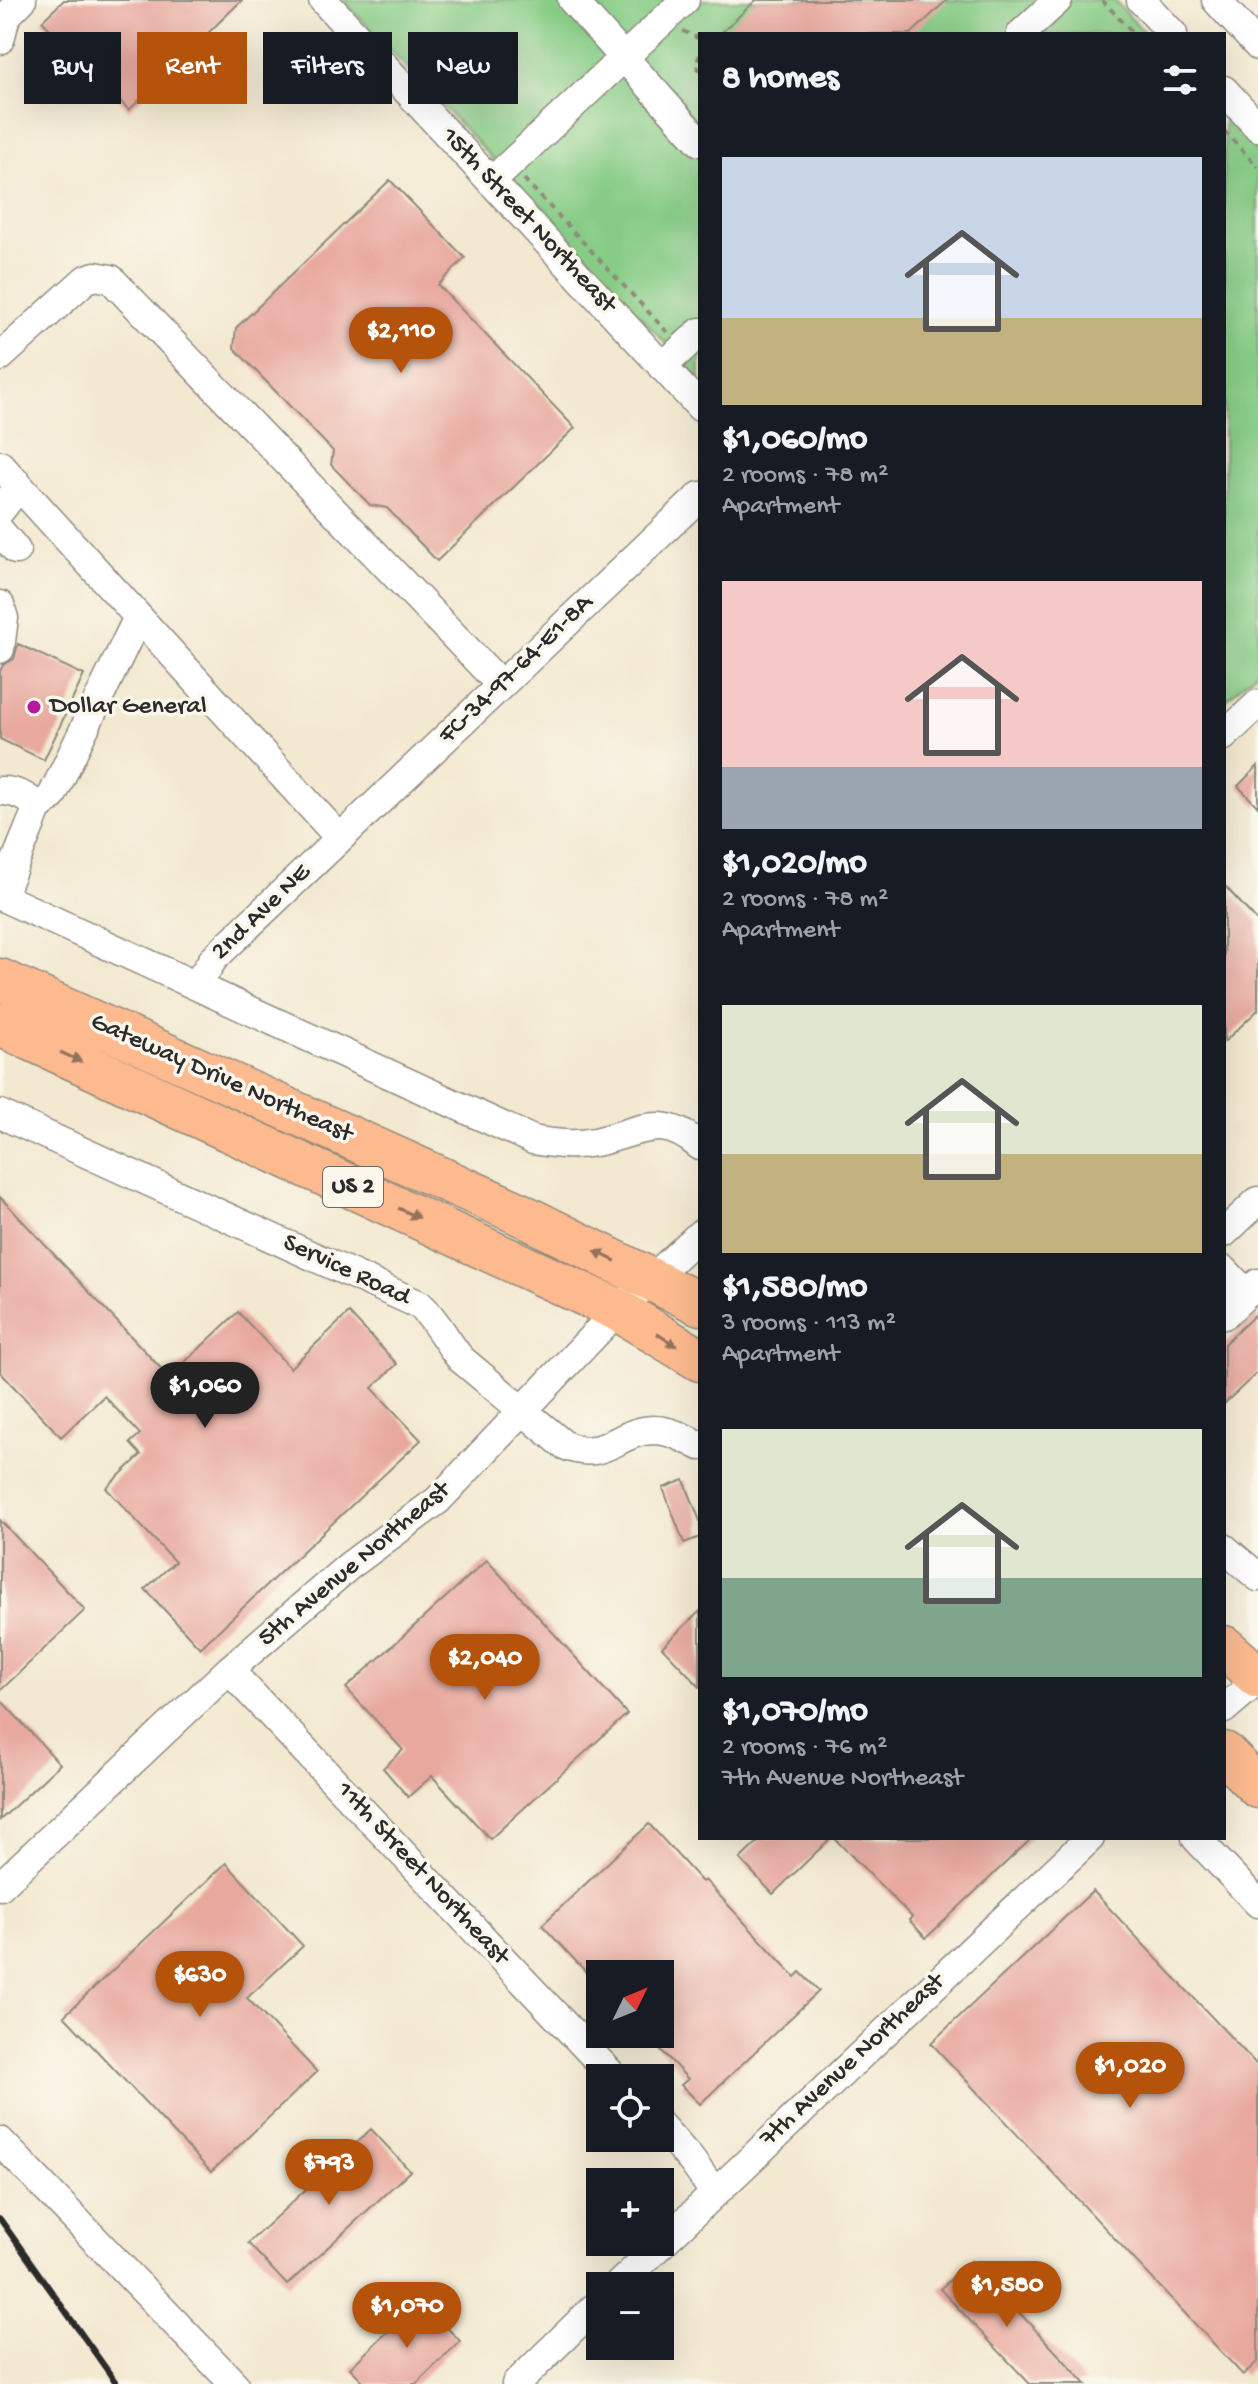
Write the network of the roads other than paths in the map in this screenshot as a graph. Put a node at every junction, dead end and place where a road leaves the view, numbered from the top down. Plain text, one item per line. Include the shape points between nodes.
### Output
1 (22, 0) edge
2 (323, 0) edge
3 (572, 0) edge
4 (685, 0) edge
5 (1058, 0) edge
6 (1141, 0) edge
7 (1216, 0) edge
8 (1023, 32) edge
9 (1171, 32) edge
10 (0, 40) edge
11 (1258, 46) edge
12 (625, 57) junction
13 (1226, 92) edge
14 (1258, 127) edge
15 (698, 140) edge
16 (491, 182) junction
17 (698, 334) edge
18 (0, 357) edge
19 (662, 367) junction
20 (698, 405) edge
21 (8, 474) edge
22 (698, 498) edge
23 (0, 511) edge
24 (0, 605) edge
25 (138, 617) junction
26 (0, 649) edge
27 (501, 685) junction
28 (1258, 704) edge
29 (1226, 734) edge
30 (0, 791) edge
31 (37, 809) junction
32 (334, 844) junction
33 (0, 896) edge
34 (0, 980) edge
35 (201, 988) junction
36 (0, 1025) edge
37 (0, 1114) edge
38 (698, 1144) edge
39 (1258, 1201) edge
40 (1226, 1231) edge
41 (698, 1236) edge
42 (1226, 1271) edge
43 (653, 1280) junction
44 (1252, 1288) edge
45 (698, 1303) edge
46 (618, 1310) junction
47 (1226, 1313) edge
48 (698, 1359) edge
49 (523, 1412) junction
50 (698, 1445) edge
51 (1226, 1550) edge
52 (1258, 1577) edge
53 (1226, 1649) edge
54 (229, 1670) junction
55 (1258, 1678) edge
56 (1226, 1707) edge
57 (1226, 1755) edge
58 (1258, 1787) edge
59 (1088, 1840) edge
60 (1198, 1840) edge
61 (0, 1886) edge
62 (1258, 1903) edge
63 (602, 2064) edge
64 (0, 2141) edge
65 (674, 2141) edge
66 (714, 2192) junction
67 (674, 2228) edge
68 (645, 2256) edge
69 (630, 2272) edge
70 (586, 2316) edge
71 (234, 2384) edge
72 (516, 2384) edge

1 - 10 street via 6,16
2 - 16 street, 15th Street Northeast
3 - 12 street
4 - 12 street
5 - 8 street
6 - 9 street
7 - 11 street
12 - 15 street
12 - 16 street
13 - 14 street
16 - 19 street, 15th Street Northeast
17 - 19 street
18 - 27 street via 85,280 111,279
19 - 20 street, 15th Street Northeast
21 - 23 street via 14,493
21 - 25 street
22 - 27 street, FC-34-97-64-E1-8A
24 - 26 street
25 - 31 street via 52,796
25 - 32 street via 336,834
27 - 32 street, FC-34-97-64-E1-8A
28 - 29 street
30 - 31 street via 34,802
31 - 33 street
32 - 35 street, 2nd Ave NE via 214,958
33 - 35 street
43 -> 34 highway, Gateway Drive Northeast / US 2 via 514,1211
35 - 38 street via 533,1140 563,1146 596,1142 648,1126 684,1132
36 -> 46 highway, Gateway Drive Northeast / US 2
37 - 49 street, Service Road via 420,1305 461,1359
39 - 40 street
41 - 43 street, 5th Avenue Northeast
42 - 44 street
43 - 45 highway, Gateway Drive Northeast / US 2
43 - 46 street, 5th Avenue Northeast
44 - 47 street
46 -> 48 highway, Gateway Drive Northeast / US 2
46 - 49 street, 5th Avenue Northeast
49 - 50 street, Service Road via 555,1439 584,1452 652,1430
49 - 54 street, 5th Avenue Northeast via 438,1500 349,1566
51 - 52 street
53 - 55 highway
54 - 61 street, 5th Avenue Northeast
54 - 63 street, 11th Street Northeast
55 - 56 street
57 - 58 highway
59 - 66 street, 7th Avenue Northeast
60 - 62 street
64 - 71 street
65 - 66 street
66 - 67 street, 7th Avenue Northeast
68 - 69 street, 7th Avenue Northeast
70 - 72 street

